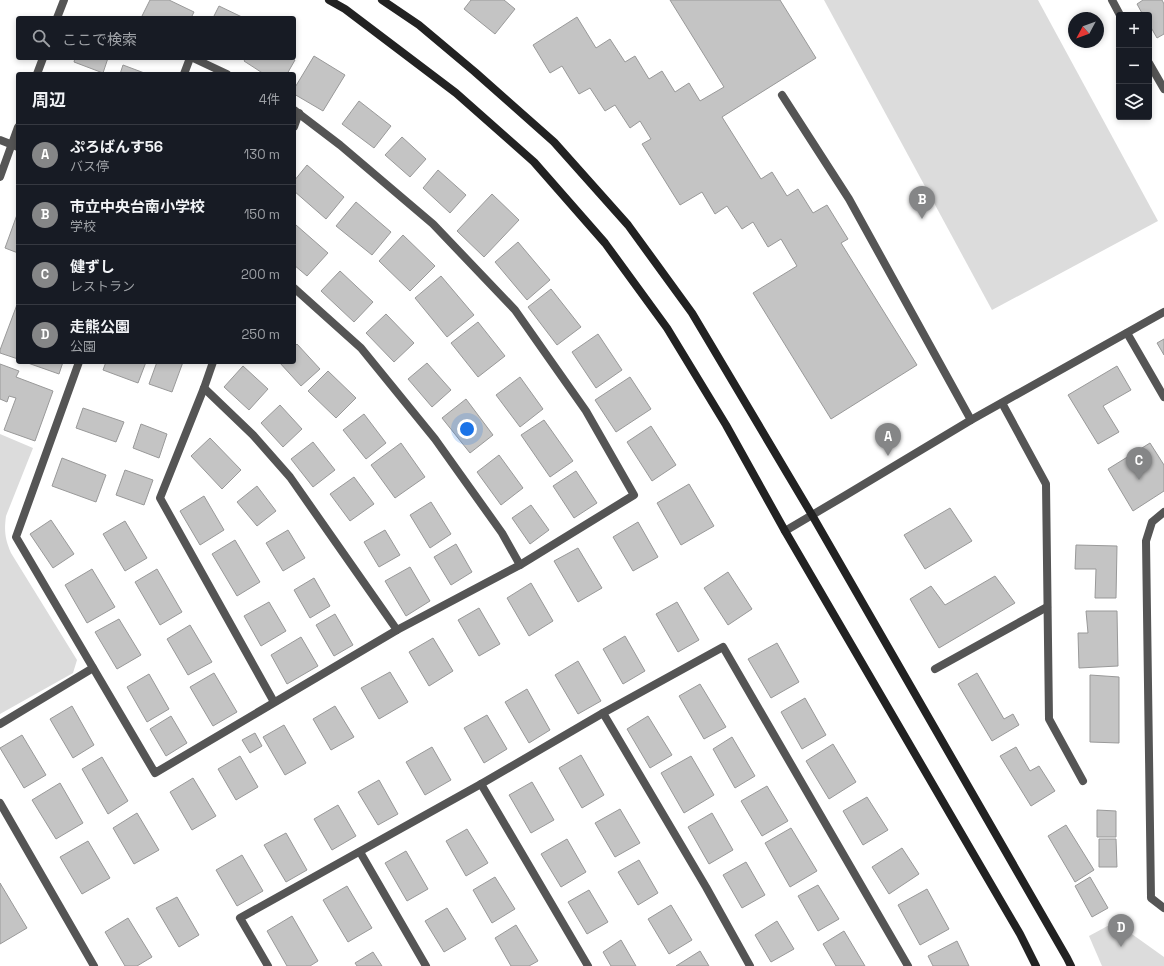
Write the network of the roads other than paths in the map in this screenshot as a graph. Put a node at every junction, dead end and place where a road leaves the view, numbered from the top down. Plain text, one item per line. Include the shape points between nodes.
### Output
1 (64, 0) edge
2 (329, 0) edge
3 (382, 0) edge
4 (1112, 0) edge
5 (1118, 12) edge
6 (58, 16) edge
7 (42, 60) edge
8 (191, 60) edge
9 (196, 60) edge
10 (1152, 68) edge
11 (38, 72) edge
12 (185, 72) edge
13 (224, 72) edge
14 (1164, 89) edge
15 (782, 95) dead end
16 (297, 112) edge
17 (0, 140) edge
18 (15, 145) edge
19 (0, 177) edge
20 (296, 290) edge
21 (1164, 312) edge
22 (1127, 333) junction
23 (78, 364) edge
24 (211, 364) edge
25 (204, 388) junction
26 (1164, 397) edge
27 (1002, 403) junction
28 (971, 420) junction
29 (1164, 512) edge
30 (812, 516) junction
31 (785, 531) junction
32 (520, 565) junction
33 (1048, 607) junction
34 (397, 630) junction
35 (93, 668) junction
36 (935, 669) dead end
37 (274, 702) junction
38 (603, 713) junction
39 (0, 724) edge
40 (1083, 781) dead end
41 (481, 784) junction
42 (0, 803) edge
43 (360, 852) junction
44 (1164, 908) edge
45 (94, 966) edge
46 (268, 966) edge
47 (426, 966) edge
48 (588, 966) edge
49 (750, 966) edge
50 (908, 966) edge
51 (1036, 966) edge
52 (1070, 966) edge

1 - 6 street
2 - 31 street via 345,9 462,98 534,162 605,243 667,328 726,425
3 - 30 street via 431,35 554,142 628,225 692,313
4 - 5 street
7 - 11 street
8 - 12 street
9 - 13 street
10 - 14 street
15 - 28 street via 849,199
16 - 32 street via 433,224 515,310 586,410 634,495
17 - 18 street
18 - 19 street
20 - 32 street via 362,348 435,439 502,534
21 - 22 street
22 - 26 street
22 - 27 street
23 - 35 street via 16,537
24 - 25 street
25 - 34 street via 290,477
25 - 37 street via 160,498
27 - 28 street
27 - 33 street via 1046,484
28 - 30 street
29 - 44 street via 1152,522 1146,541 1151,898
30 - 31 street
30 - 52 street
31 - 51 street via 1020,934
32 - 34 street
33 - 36 street
33 - 40 street via 1049,719
34 - 37 street
35 - 37 street via 155,772
35 - 39 street
38 - 41 street
38 - 49 street
38 - 50 street via 723,647
41 - 43 street
41 - 48 street
42 - 45 street
43 - 46 street via 240,918
43 - 47 street

